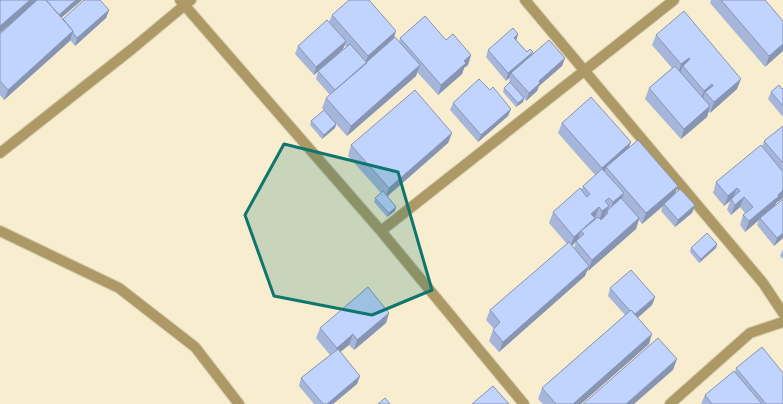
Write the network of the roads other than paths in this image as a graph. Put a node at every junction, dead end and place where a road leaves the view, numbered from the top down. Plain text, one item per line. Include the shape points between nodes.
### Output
1 (525, 0) edge
2 (674, 0) edge
3 (185, 2) edge
4 (585, 70) junction
5 (0, 153) edge
6 (0, 231) edge
7 (381, 232) junction
8 (783, 313) edge
9 (783, 322) edge
10 (239, 404) edge
11 (524, 404) edge
12 (670, 404) edge

1 - 4 street
2 - 4 street
3 - 5 street via 132,49
3 - 7 street
4 - 7 street
4 - 8 street via 763,282
6 - 10 street via 120,288 195,347
7 - 11 street
9 - 12 street via 750,334

